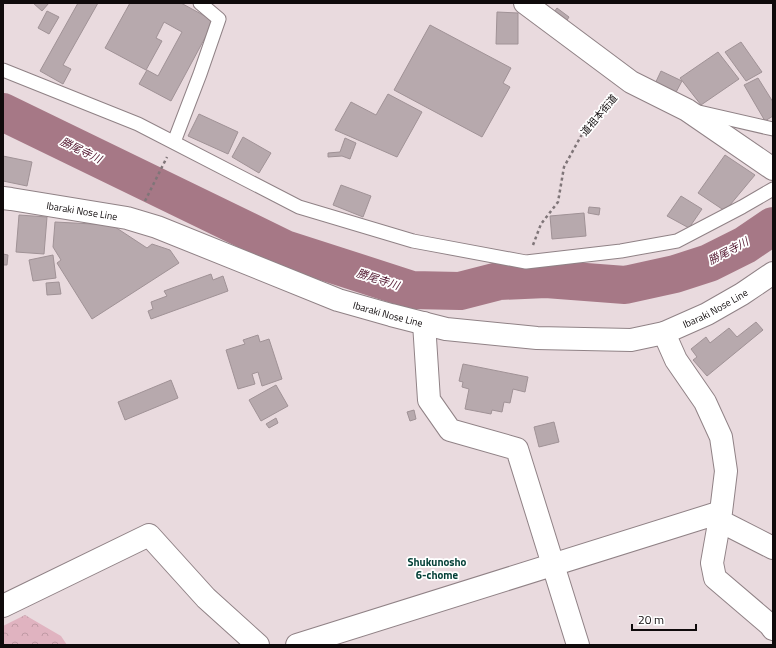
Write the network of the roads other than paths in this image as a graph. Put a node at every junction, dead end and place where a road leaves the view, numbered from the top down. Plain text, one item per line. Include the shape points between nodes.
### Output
1 (200, 3) edge
2 (525, 3) edge
3 (3, 70) edge
4 (687, 110) junction
5 (773, 129) edge
6 (174, 142) junction
7 (773, 168) edge
8 (773, 189) edge
9 (3, 198) edge
10 (773, 273) edge
11 (424, 323) junction
12 (664, 333) junction
13 (720, 517) junction
14 (773, 548) edge
15 (553, 565) junction
16 (3, 606) edge
17 (773, 629) edge
18 (258, 645) edge
19 (297, 645) edge
20 (578, 645) edge

1 - 6 lane via 219,19
2 - 4 street via 631,82
3 - 6 lane via 138,124
4 - 5 lane
4 - 7 street
6 - 8 lane via 299,207 413,241 526,262 677,242
9 - 11 street, Ibaraki Nose Line via 136,220 338,300
10 - 12 street, Ibaraki Nose Line via 707,314
11 - 12 street, Ibaraki Nose Line via 446,329 536,338 631,340
11 - 15 street via 429,400 450,430 517,449
12 - 13 street via 676,360 705,402 721,437 726,471
13 - 14 street
13 - 15 street
13 - 17 street via 712,563 714,578
15 - 19 street
15 - 20 street
16 - 18 street via 149,536 206,598

